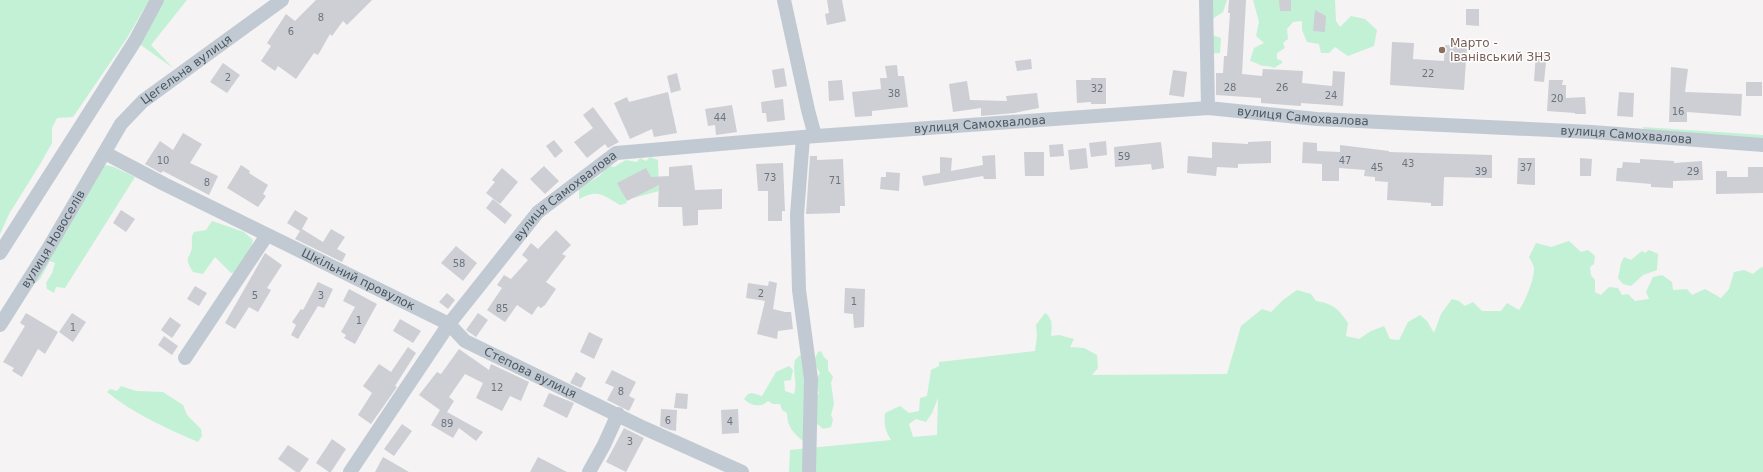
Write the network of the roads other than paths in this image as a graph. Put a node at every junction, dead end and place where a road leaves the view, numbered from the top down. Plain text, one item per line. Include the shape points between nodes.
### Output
1 (157, 0) edge
2 (282, 0) edge
3 (784, 0) edge
4 (1206, 0) edge
5 (1208, 108) junction
6 (809, 136) junction
7 (1763, 145) edge
8 (104, 153) junction
9 (267, 234) junction
10 (0, 253) edge
11 (0, 324) edge
12 (449, 324) junction
13 (185, 358) dead end
14 (618, 414) junction
15 (350, 472) edge
16 (589, 472) edge
17 (742, 472) edge
18 (809, 472) edge

1 - 10 street via 135,41
2 - 8 street, Цегельна вулиця via 143,101 121,124
3 - 6 street via 808,110
4 - 5 street
5 - 6 street, вулиця Самохвалова
5 - 7 street, вулиця Самохвалова via 1317,119 1592,132
6 - 12 street, вулиця Самохвалова via 616,153 538,212
6 - 18 street via 797,215 799,290 811,379
8 - 9 street, Шкільний провулок
8 - 11 street, вулиця Новоселів via 48,249
9 - 12 street, Шкільний провулок
9 - 13 street
12 - 14 street, Степова вулиця via 465,341
12 - 15 street, вулиця Самохвалова
14 - 16 street
14 - 17 street, Степова вулиця

